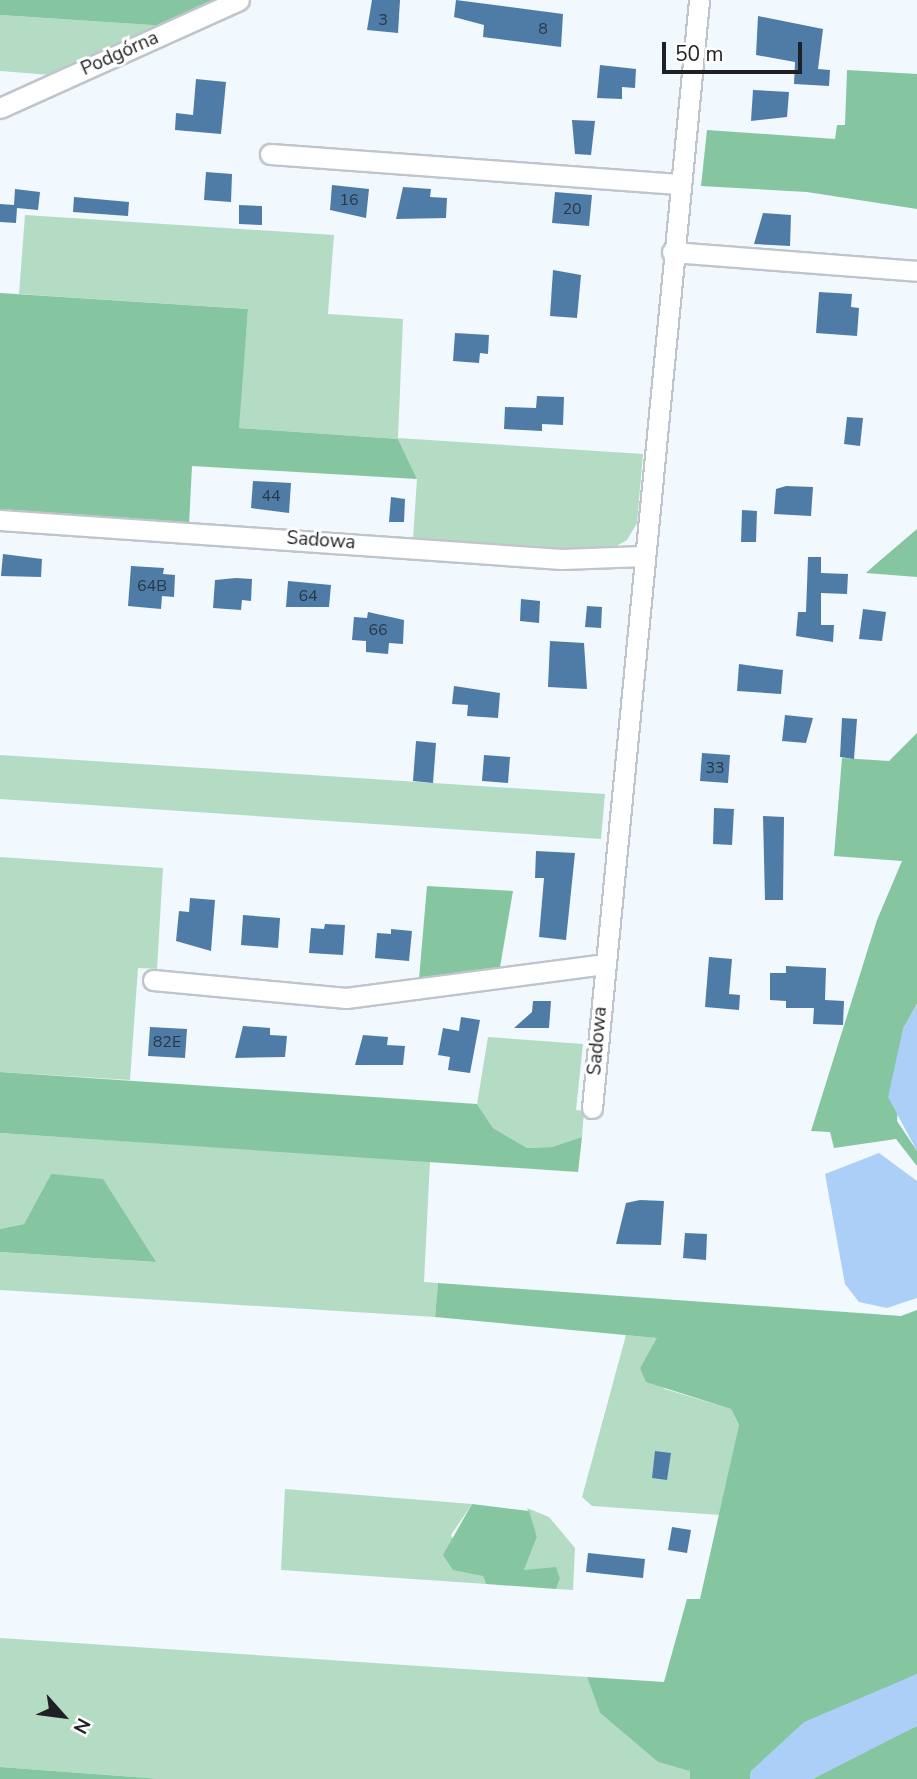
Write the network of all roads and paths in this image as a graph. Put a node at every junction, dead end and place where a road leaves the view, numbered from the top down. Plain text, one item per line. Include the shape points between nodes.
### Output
1 (239, 0) edge
2 (699, 0) edge
3 (0, 108) edge
4 (270, 154) dead end
5 (679, 184) junction
6 (671, 252) junction
7 (917, 271) edge
8 (0, 520) edge
9 (643, 556) junction
10 (604, 964) junction
11 (153, 980) dead end
12 (592, 1108) dead end

1 - 3 street, Podgórna
2 - 5 street, Sadowa
4 - 5 street
5 - 6 street, Sadowa
6 - 7 street
6 - 9 street, Sadowa
8 - 9 street, Sadowa via 562,559
9 - 10 street, Sadowa
10 - 11 street via 346,998
10 - 12 street, Sadowa

